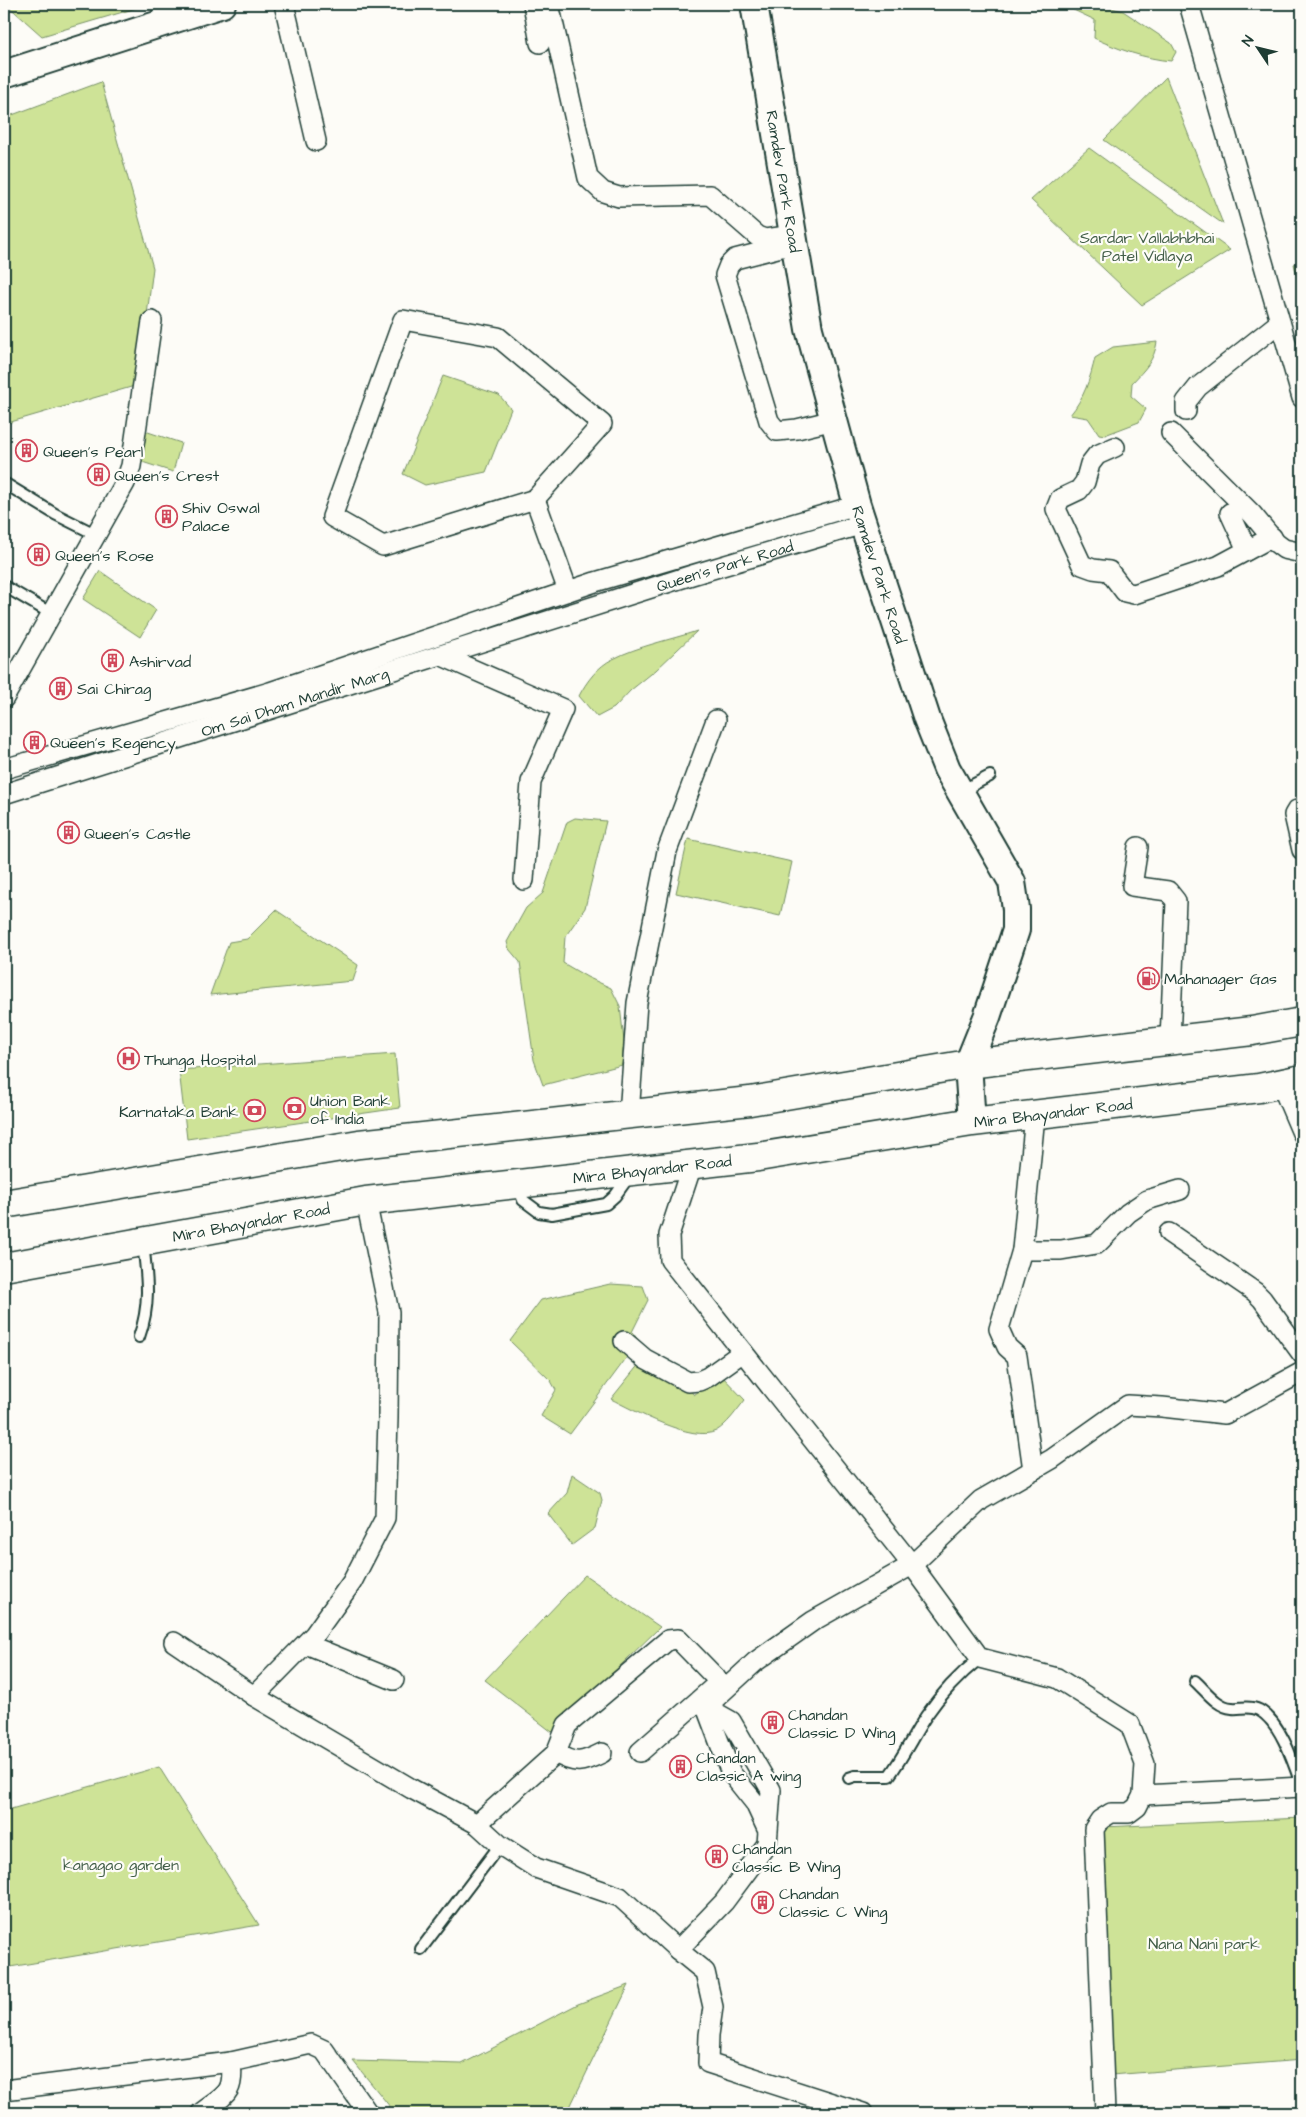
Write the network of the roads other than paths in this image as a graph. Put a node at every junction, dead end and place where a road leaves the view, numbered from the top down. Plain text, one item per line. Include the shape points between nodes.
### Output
1 (222, 4) edge
2 (284, 4) edge
3 (532, 4) edge
4 (549, 4) edge
5 (754, 4) edge
6 (1189, 4) edge
7 (163, 13) edge
8 (540, 43) dead end
9 (4, 74) edge
10 (316, 141) dead end
11 (794, 239) junction
12 (152, 321) dead end
13 (1280, 322) junction
14 (1302, 398) edge
15 (1186, 410) dead end
16 (834, 420) junction
17 (1171, 433) dead end
18 (1115, 447) dead end
19 (4, 483) edge
20 (534, 498) junction
21 (1252, 514) junction
22 (860, 515) junction
23 (97, 535) junction
24 (1272, 536) junction
25 (1247, 550) junction
26 (1302, 553) edge
27 (4, 586) edge
28 (574, 589) junction
29 (587, 608) junction
30 (52, 614) junction
31 (440, 654) junction
32 (4, 698) edge
33 (716, 720) dead end
34 (156, 725) junction
35 (159, 745) junction
36 (4, 770) edge
37 (990, 776) dead end
38 (5, 791) edge
39 (960, 791) junction
40 (1302, 809) edge
41 (1138, 846) dead end
42 (1302, 850) edge
43 (524, 880) dead end
44 (1302, 1022) edge
45 (1170, 1040) junction
46 (968, 1064) junction
47 (1292, 1082) edge
48 (629, 1115) junction
49 (1036, 1115) junction
50 (972, 1122) junction
51 (1302, 1133) edge
52 (692, 1165) junction
53 (1180, 1190) dead end
54 (366, 1201) junction
55 (4, 1204) edge
56 (1169, 1233) dead end
57 (143, 1242) junction
58 (1022, 1250) junction
59 (4, 1267) edge
60 (139, 1337) dead end
61 (624, 1341) dead end
62 (743, 1352) junction
63 (1302, 1354) edge
64 (1302, 1372) edge
65 (1033, 1470) junction
66 (912, 1565) junction
67 (174, 1642) dead end
68 (306, 1644) junction
69 (980, 1658) junction
70 (394, 1680) dead end
71 (1195, 1681) dead end
72 (254, 1696) junction
73 (706, 1707) junction
74 (640, 1752) dead end
75 (556, 1753) junction
76 (602, 1753) dead end
77 (849, 1778) dead end
78 (1302, 1787) edge
79 (1143, 1795) junction
80 (477, 1824) junction
81 (768, 1831) junction
82 (500, 1845) junction
83 (421, 1948) dead end
84 (678, 1950) junction
85 (231, 2062) junction
86 (4, 2090) edge
87 (835, 2109) edge
88 (201, 2113) edge
89 (368, 2113) edge
90 (863, 2113) edge
91 (1105, 2113) edge

1 - 7 street
2 - 10 street
3 - 8 street
4 - 11 street via 588,178 603,192 619,196 710,195 757,236
5 - 11 street, Ramdev Park Road
6 - 13 street
7 - 9 street
11 - 16 street, Ramdev Park Road via 809,329
11 - 16 street via 735,259 725,275 769,421 777,431 797,430
12 - 23 street via 131,466
13 - 14 street
13 - 15 street via 1198,387 1186,402
16 - 22 street, Ramdev Park Road
17 - 21 street
18 - 25 street via 1097,455 1090,464 1086,482 1079,490 1060,499 1056,508 1082,564 1110,571 1125,592 1134,594 1218,566
19 - 23 lane
20 - 20 street via 383,546 332,517 404,320 498,337 602,424
20 - 28 street
21 - 24 street
21 - 25 street via 1233,518
22 - 28 street, Queen's Park Road
22 - 29 street, Queen's Park Road
22 - 39 street, Ramdev Park Road via 927,719 947,769
23 - 30 street
24 - 25 street
24 - 26 street via 1284,549
27 - 30 lane
28 - 29 street
28 - 34 street, Om Sai Dham Mandir Marg via 270,692
29 - 31 street, Om Sai Dham Mandir Marg
30 - 32 street
31 - 35 street, Om Sai Dham Mandir Marg
31 - 43 street via 562,710 531,782
33 - 48 street via 667,851 637,1004
34 - 35 street
34 - 36 street, Om Sai Dham Mandir Marg
35 - 38 street, Om Sai Dham Mandir Marg
37 - 39 lane
39 - 46 street, Ramdev Park Road via 1012,882 1016,909 1016,930
40 - 42 street via 1294,815
41 - 45 street via 1132,886 1168,891 1176,901
44 - 45 main road
45 - 46 main road
46 - 48 main road via 750,1100
46 - 50 street, Ramdev Park Road
47 - 49 main road, Mira Bhayandar Road
47 - 51 street
48 - 55 main road via 359,1144
49 - 50 main road, Mira Bhayandar Road
49 - 58 street
50 - 52 main road, Mira Bhayandar Road
52 - 54 main road, Mira Bhayandar Road
52 - 62 street via 669,1235 670,1260
53 - 58 street via 1147,1200 1134,1208 1097,1244 1061,1250
54 - 57 main road, Mira Bhayandar Road
54 - 68 street via 389,1312 385,1518 352,1582
56 - 63 street via 1255,1292
57 - 59 main road, Mira Bhayandar Road
57 - 60 lane via 148,1291
58 - 65 street via 999,1329 1007,1347 1017,1356
61 - 62 street via 645,1359 688,1382 708,1377
62 - 66 street
64 - 65 street via 1225,1414 1128,1405
65 - 66 street via 981,1500
66 - 69 street
66 - 73 street via 806,1626 755,1662
67 - 72 street
68 - 70 street
68 - 72 street
69 - 77 lane via 960,1674 926,1716 889,1776
69 - 79 street via 1057,1678 1130,1724 1145,1764
71 - 78 lane via 1221,1706 1245,1706 1259,1710 1277,1728
72 - 80 street
73 - 81 street via 730,1773 755,1803
73 - 81 street via 731,1721 771,1790
74 - 75 street via 716,1686 716,1678 710,1670 678,1638 668,1640 568,1725
75 - 76 street via 568,1761 584,1762
75 - 80 street
78 - 79 street
79 - 91 street via 1138,1807 1129,1813 1111,1813 1094,1829
80 - 82 street
81 - 84 street via 767,1844 724,1902
82 - 83 lane
82 - 84 street via 536,1868 620,1897
84 - 87 street via 705,1972 712,2007 708,2063
85 - 86 street
85 - 88 street via 231,2086 227,2093
85 - 89 street via 304,2046 318,2046
87 - 90 street

